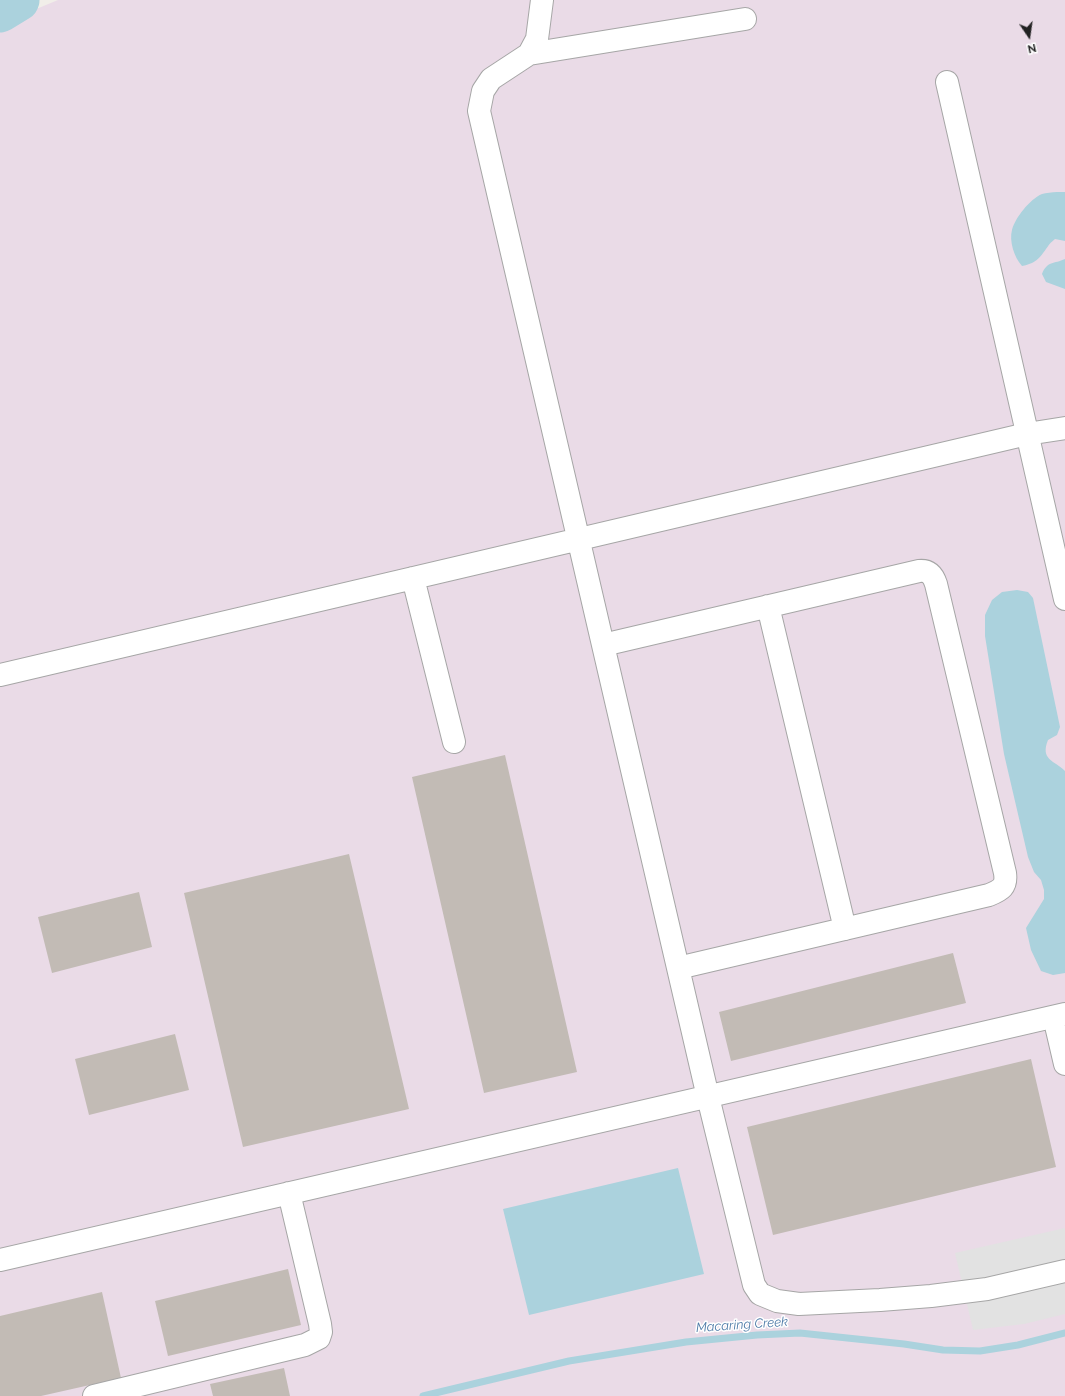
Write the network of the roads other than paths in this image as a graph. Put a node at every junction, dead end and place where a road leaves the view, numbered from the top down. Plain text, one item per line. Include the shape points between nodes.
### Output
1 (542, 0) edge
2 (745, 19) dead end
3 (529, 54) junction
4 (946, 82) dead end
5 (1065, 428) edge
6 (1027, 434) junction
7 (579, 539) junction
8 (1060, 558) edge
9 (412, 578) junction
10 (1065, 599) edge
11 (768, 606) junction
12 (603, 645) junction
13 (0, 675) edge
14 (454, 742) dead end
15 (845, 929) junction
16 (678, 968) junction
17 (1059, 1016) edge
18 (1065, 1064) edge
19 (708, 1097) junction
20 (290, 1193) junction
21 (0, 1260) edge
22 (1065, 1271) edge
23 (94, 1396) edge

1 - 3 lane via 537,39
2 - 3 lane
3 - 7 lane via 491,79 482,91 479,112
4 - 6 lane
5 - 6 lane
6 - 7 lane
6 - 8 lane
7 - 9 lane
7 - 12 lane
8 - 10 lane
9 - 13 lane
9 - 14 lane
11 - 12 lane
11 - 15 lane
11 - 15 lane via 919,571 930,574 936,584 1006,879 998,892 989,895
12 - 16 lane
15 - 16 lane
16 - 19 lane
17 - 18 lane
17 - 19 lane
19 - 20 lane
19 - 22 lane via 751,1276 760,1294 777,1301 799,1304 880,1300 986,1288
20 - 21 lane
20 - 23 lane via 320,1324 319,1338 305,1345

